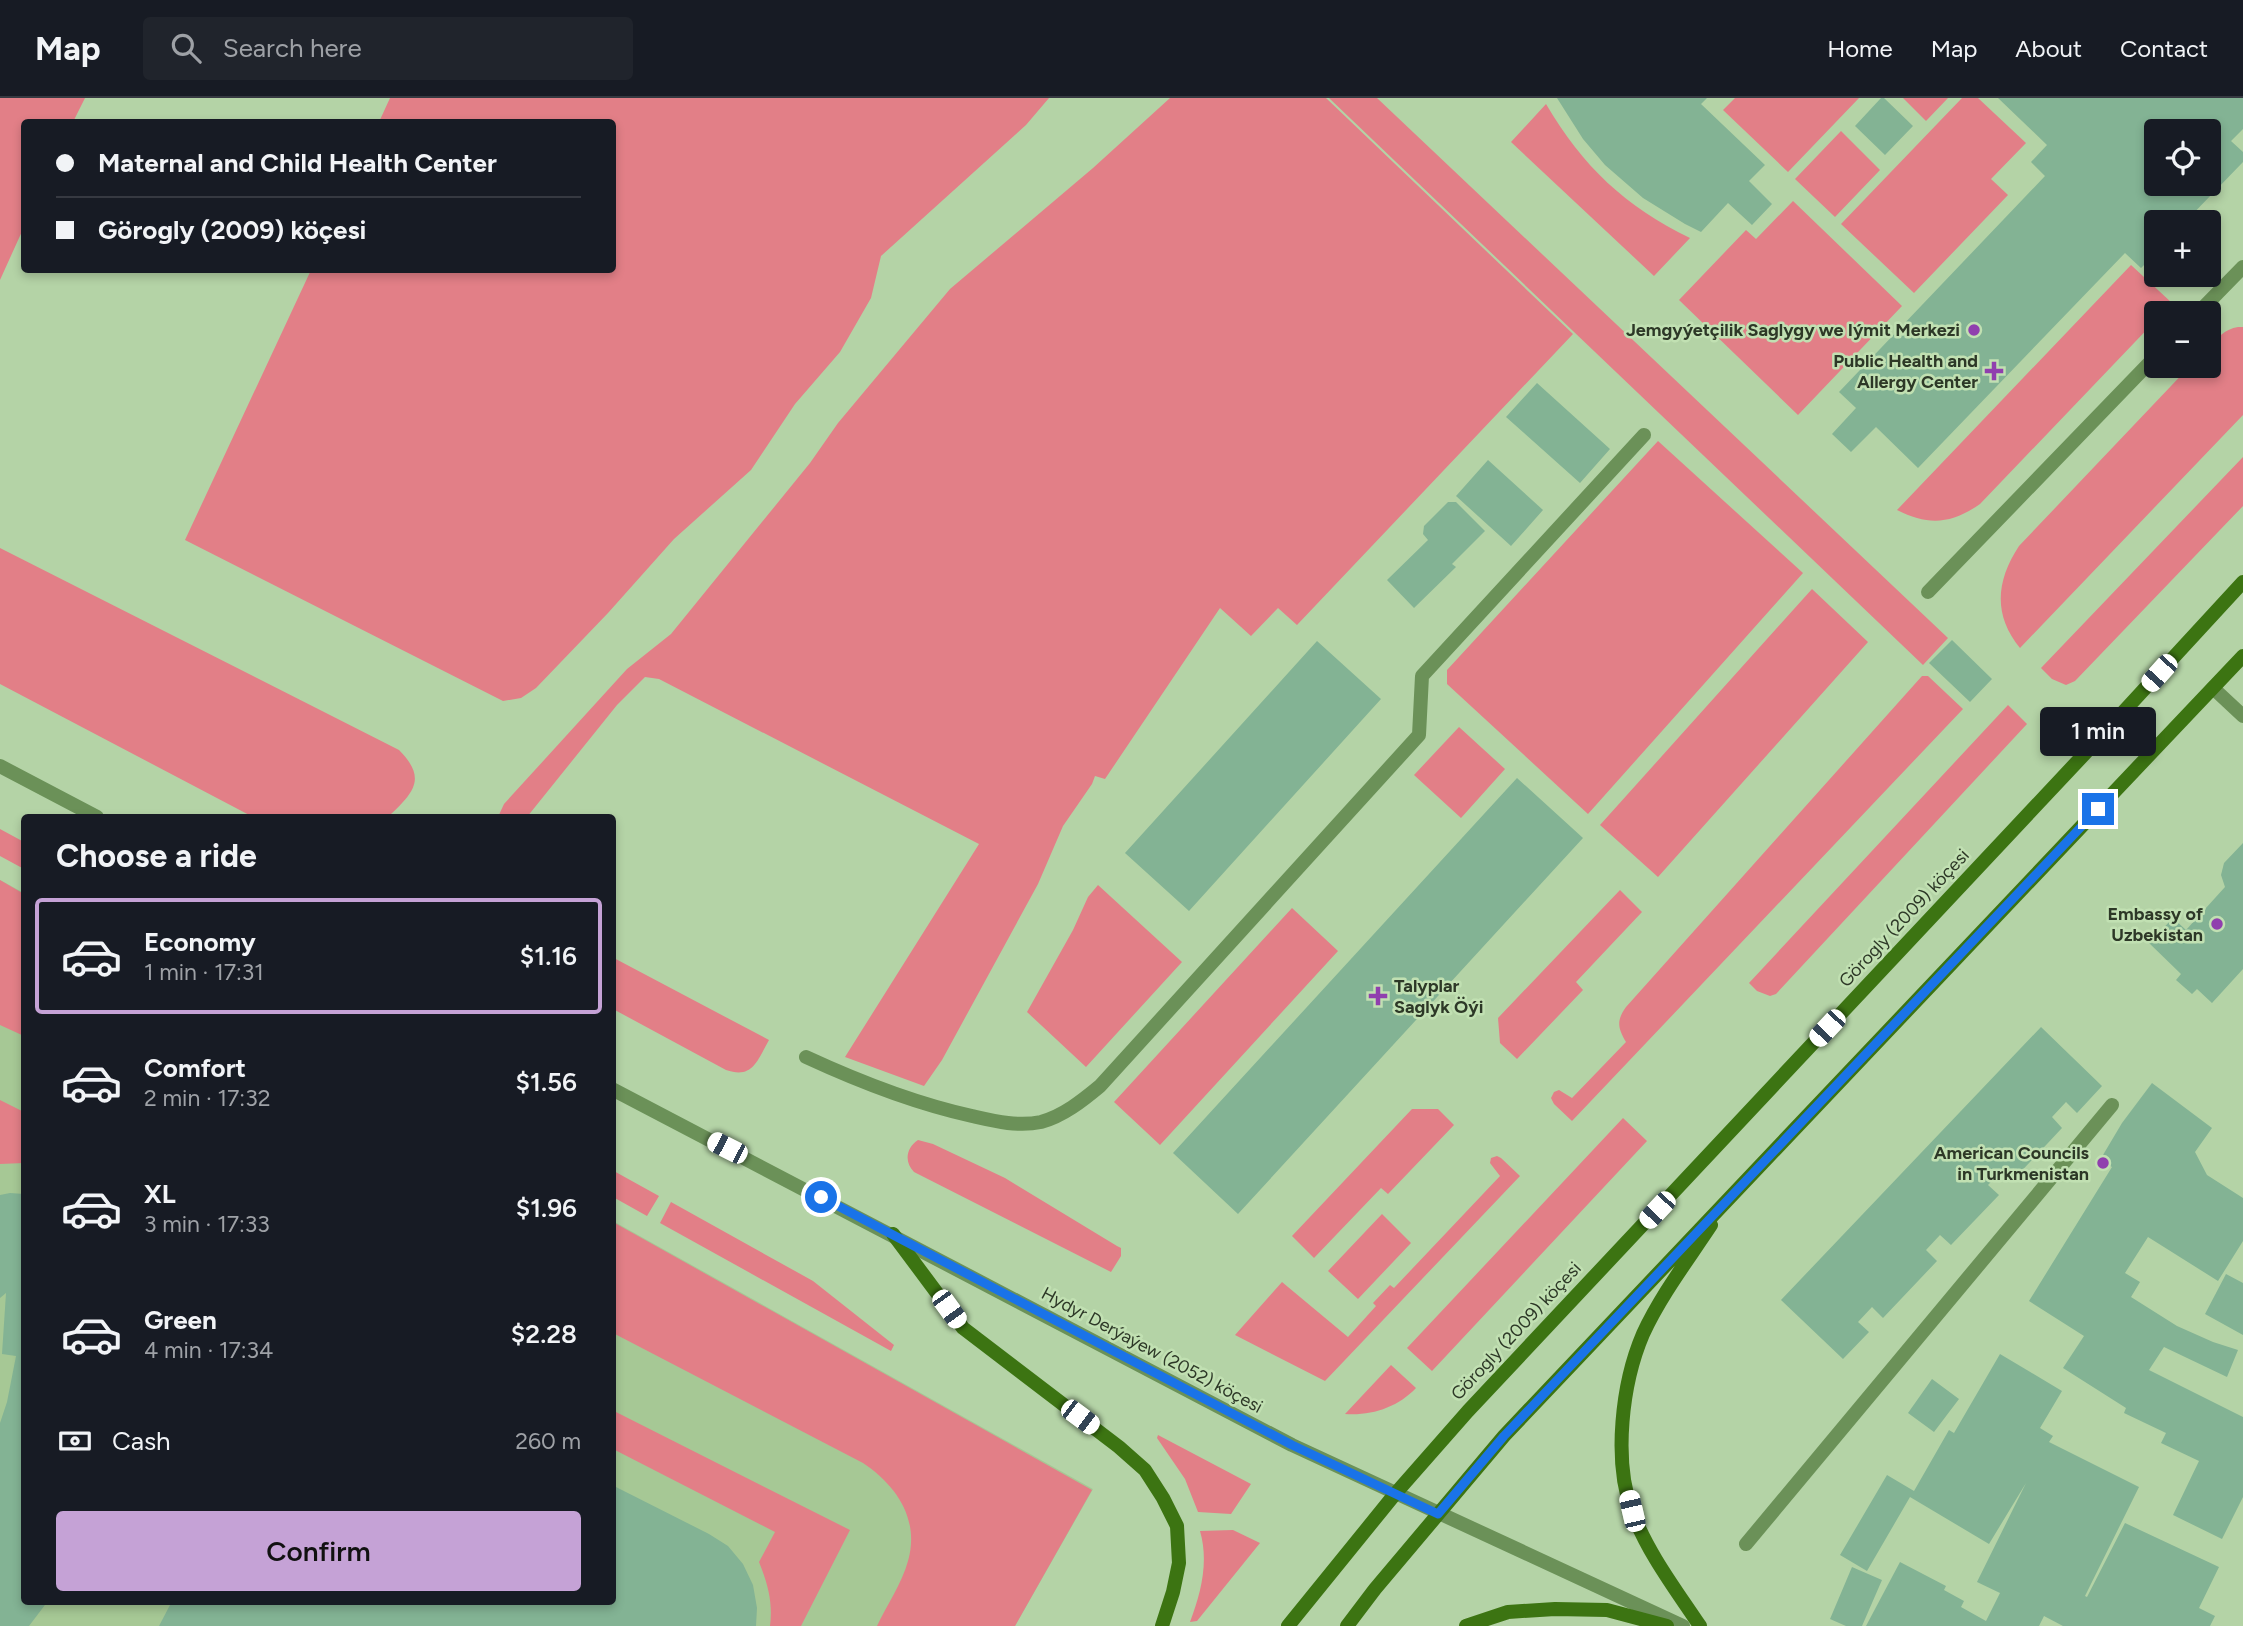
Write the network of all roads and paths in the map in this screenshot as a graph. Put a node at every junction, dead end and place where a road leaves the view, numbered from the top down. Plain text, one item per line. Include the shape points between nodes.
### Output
1 (2243, 267) edge
2 (2210, 301) edge
3 (2144, 368) edge
4 (1644, 435) dead end
5 (2243, 582) edge
6 (1928, 592) dead end
7 (2243, 656) edge
8 (2213, 688) junction
9 (2243, 716) edge
10 (0, 766) edge
11 (90, 814) edge
12 (806, 1057) dead end
13 (616, 1090) edge
14 (2112, 1105) dead end
15 (1732, 1193) junction
16 (893, 1234) junction
17 (1395, 1494) junction
18 (1438, 1514) junction
19 (1746, 1544) dead end
20 (1162, 1626) edge
21 (1288, 1626) edge
22 (1347, 1626) edge
23 (1466, 1626) edge
24 (1667, 1626) edge
25 (1683, 1626) edge
26 (1700, 1626) edge

1 - 2 street
3 - 6 street
4 - 12 street via 1422,676 1419,735 1100,1087 1080,1102 1042,1121 990,1120 898,1097
5 - 17 main road, Görogly (2009) köçesi
7 - 8 main road
8 - 9 street
8 - 15 main road
10 - 11 street
13 - 16 street, Hydyr Derýaýew (2052) köçesi
14 - 19 street
15 - 18 main road via 1504,1436
15 - 26 main road via 1655,1311 1643,1336 1625,1402 1623,1473 1632,1511
16 - 17 street, Hydyr Derýaýew (2052) köçesi via 1292,1445
16 - 20 main road via 962,1328 1145,1470 1177,1526 1179,1563
17 - 18 street, Hydyr Derýaýew (2052) köçesi
17 - 21 main road, Görogly (2009) köçesi
18 - 22 main road
18 - 25 street, Hydyr Derýaýew (2052) köçesi
23 - 24 main road via 1508,1612 1555,1609 1607,1609

